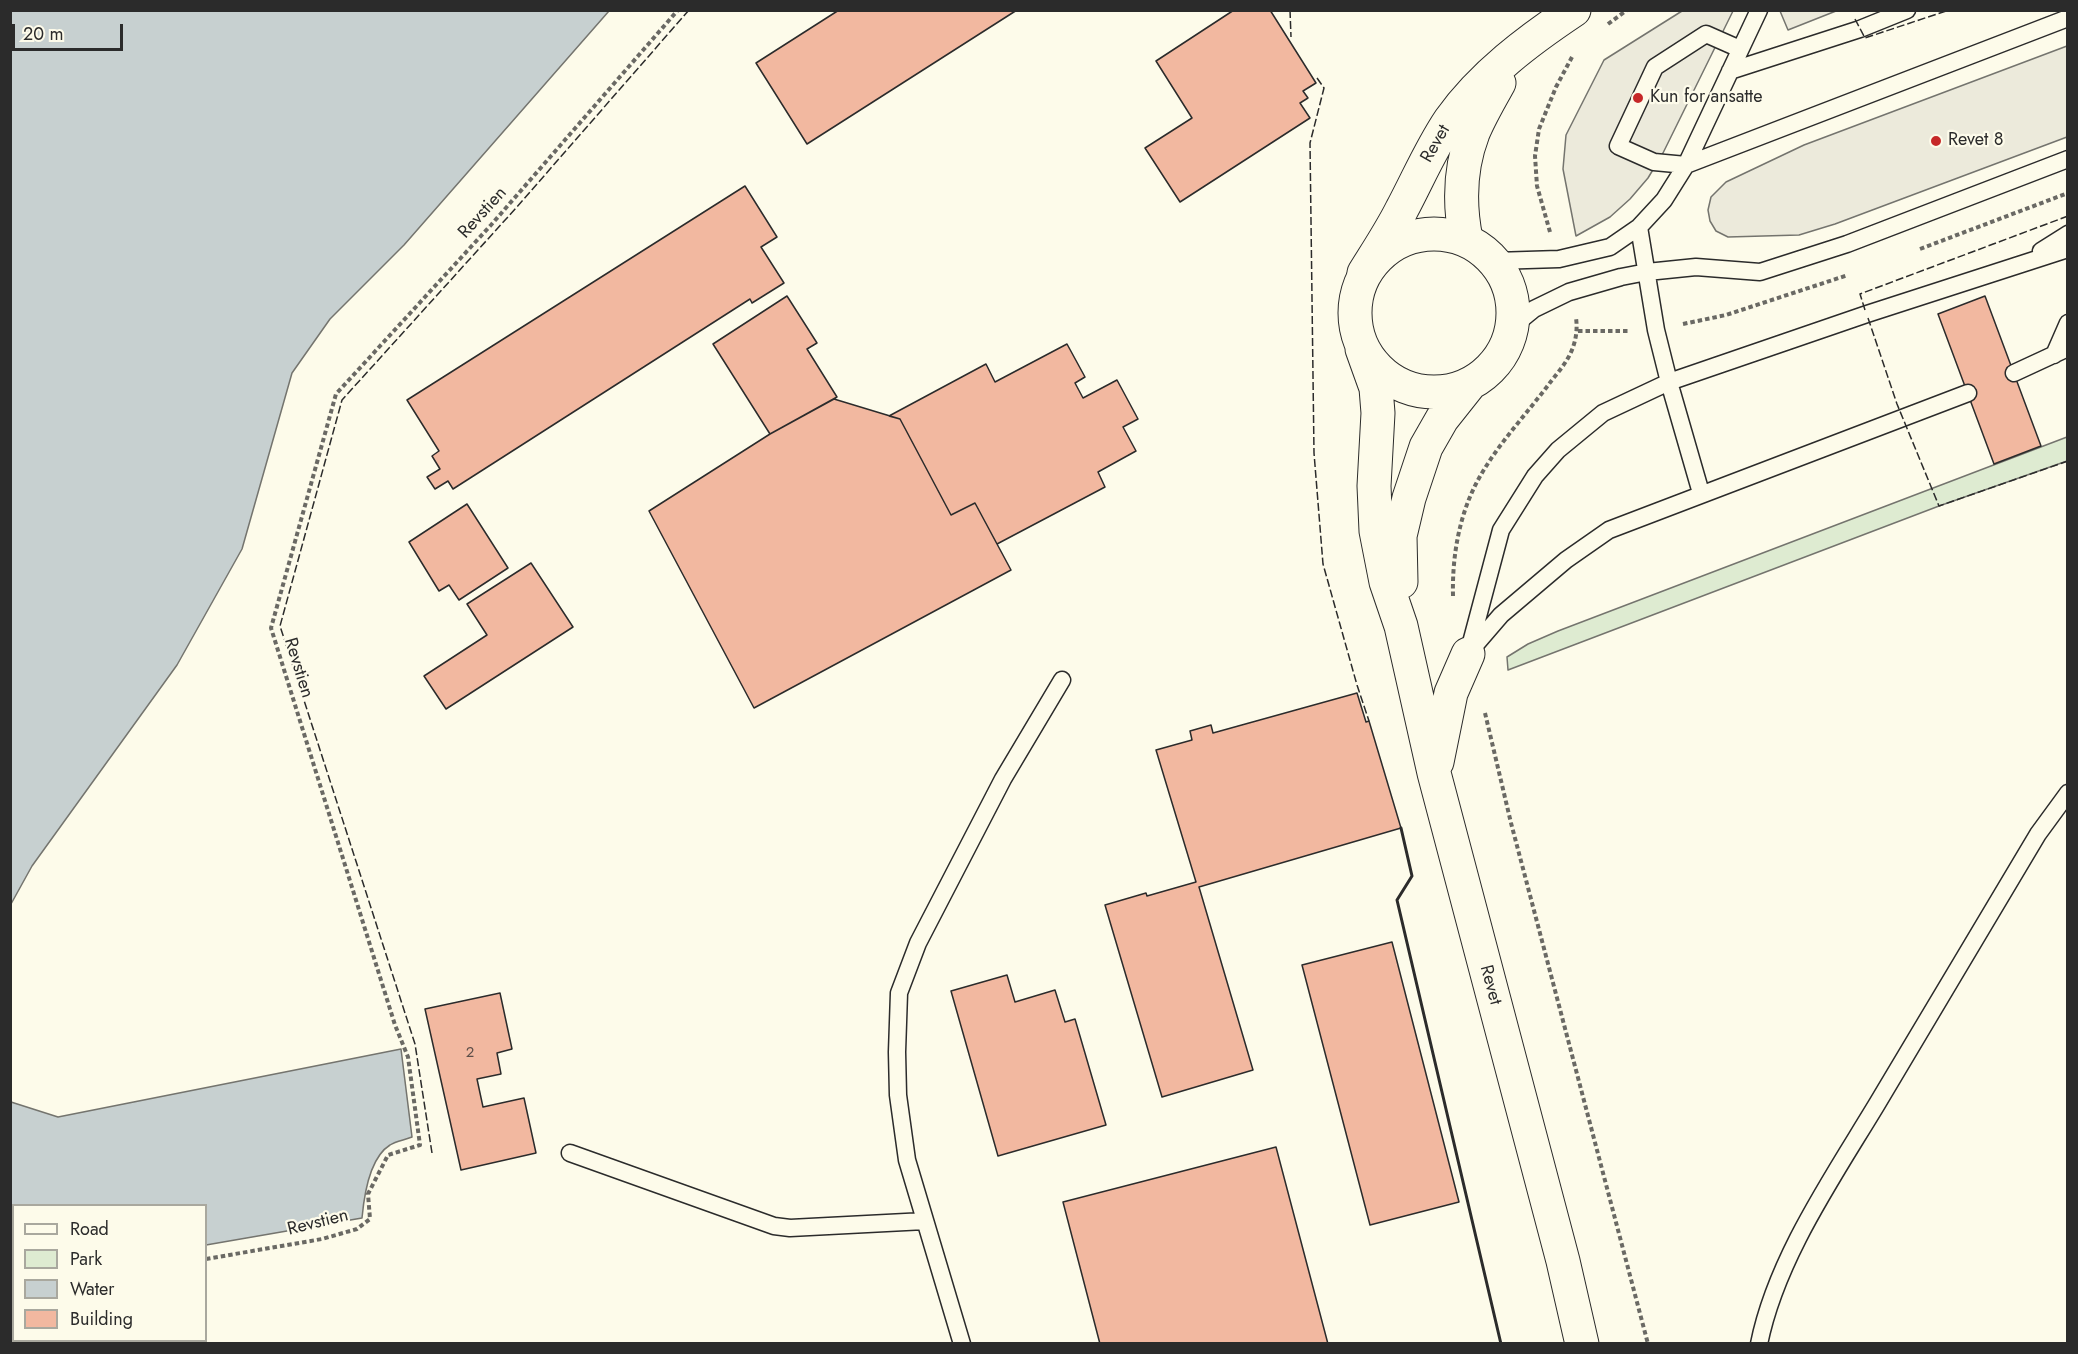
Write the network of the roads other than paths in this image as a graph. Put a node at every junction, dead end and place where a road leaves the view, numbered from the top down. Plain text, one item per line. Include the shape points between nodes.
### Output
1 (1574, 10) edge
2 (1759, 10) edge
3 (1907, 10) edge
4 (2067, 18) edge
5 (1536, 37) junction
6 (1740, 49) junction
7 (1730, 71) junction
8 (2067, 159) edge
9 (1686, 165) junction
10 (1639, 227) junction
11 (2067, 234) edge
12 (1466, 239) junction
13 (2067, 249) edge
14 (1495, 261) junction
15 (2067, 261) edge
16 (2023, 263) junction
17 (1647, 272) junction
18 (1364, 273) junction
19 (2067, 323) edge
20 (1512, 327) junction
21 (2067, 332) edge
22 (2067, 339) edge
23 (1362, 350) junction
24 (2066, 354) edge
25 (2014, 373) dead end
26 (1669, 382) junction
27 (1469, 385) junction
28 (1968, 393) dead end
29 (1701, 493) junction
30 (1401, 626) junction
31 (1468, 654) junction
32 (1062, 680) dead end
33 (1434, 773) junction
34 (2067, 793) edge
35 (570, 1153) dead end
36 (925, 1221) junction
37 (962, 1344) edge
38 (1582, 1344) edge
39 (1759, 1344) edge

1 - 5 main road, Revet
2 - 6 lane
3 - 7 lane
4 - 9 lane
5 - 12 main road, Revet via 1500,79 1473,133 1462,172 1461,217
5 - 18 main road, Revet via 1483,81 1451,119
6 - 7 lane
6 - 9 lane via 1706,34 1655,67 1618,146 1654,162
7 - 9 lane
8 - 17 lane via 1846,244 1760,272 1696,267
9 - 10 lane via 1664,200
10 - 14 lane via 1610,247 1559,260
10 - 17 lane
11 - 16 lane
12 - 14 main road
12 - 18 main road via 1440,233 1407,237 1384,250
13 - 16 lane
14 - 20 main road via 1514,303
15 - 16 lane
16 - 26 lane
17 - 20 lane via 1569,292 1534,309
17 - 26 lane
18 - 23 main road via 1355,297 1354,324
19 - 24 lane
20 - 27 main road via 1498,361
21 - 24 lane
22 - 24 lane
23 - 27 main road via 1382,375 1407,389 1440,393
23 - 30 main road, Revet via 1376,388 1378,413 1376,531 1386,582
24 - 25 lane
26 - 29 lane
26 - 31 lane via 1603,413 1558,450 1535,476 1501,530
27 - 30 main road, Revet via 1426,447 1409,498 1400,536
28 - 29 lane
29 - 31 lane via 1609,530 1566,560 1501,615
30 - 33 main road, Revet
31 - 33 main road via 1451,693
32 - 36 lane via 1003,779 918,943 899,993 898,1095 907,1160
33 - 38 main road, Revet
34 - 39 lane via 2038,834 1790,1252 1764,1318
35 - 36 lane via 774,1226
36 - 37 lane

